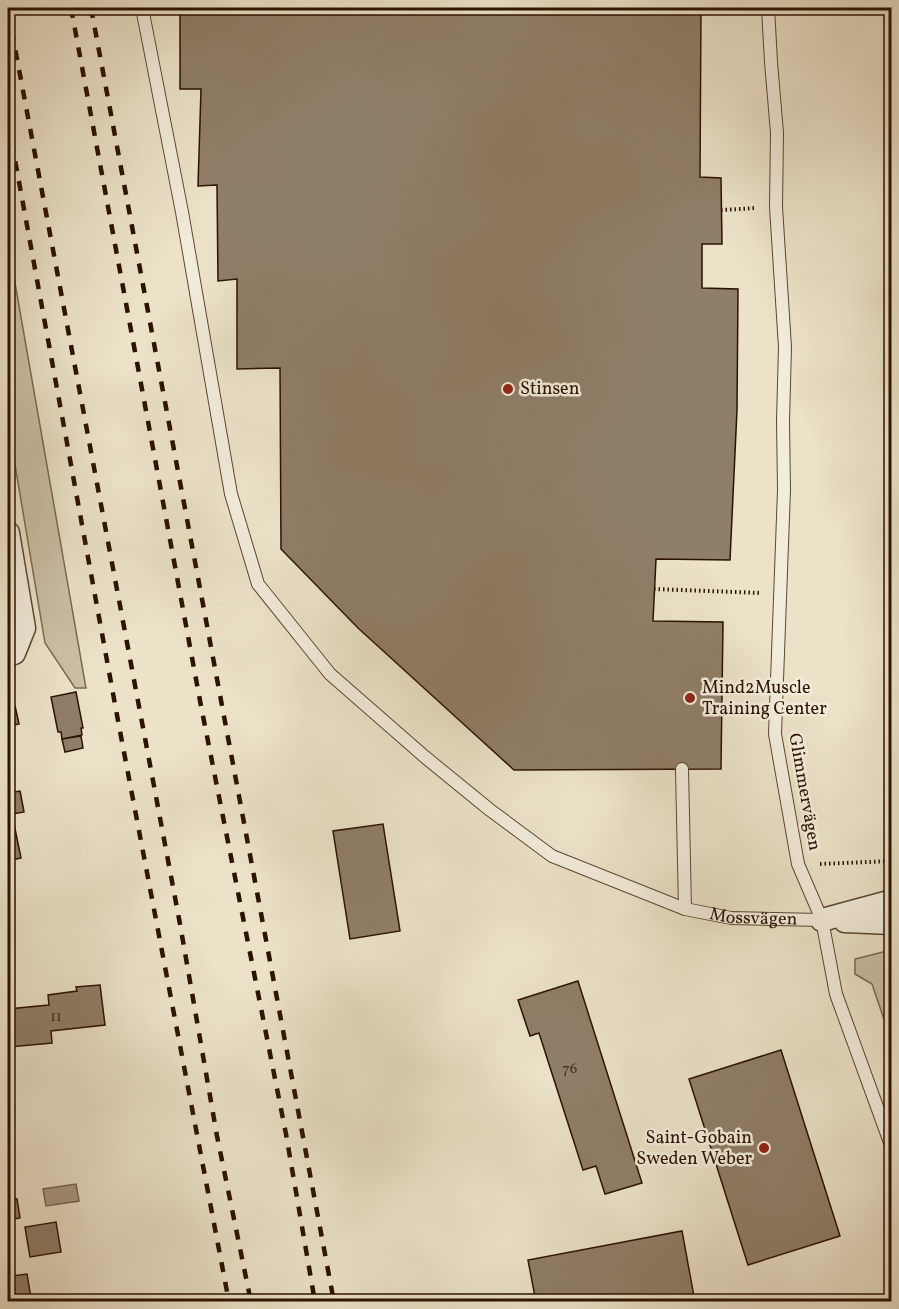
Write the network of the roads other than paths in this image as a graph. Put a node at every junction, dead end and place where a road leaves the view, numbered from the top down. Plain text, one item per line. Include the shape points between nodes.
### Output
1 (142, 8) edge
2 (768, 8) edge
3 (8, 533) edge
4 (8, 655) edge
5 (682, 769) dead end
6 (891, 901) edge
7 (685, 909) junction
8 (822, 920) junction
9 (891, 923) edge
10 (891, 1148) edge

1 - 7 lane, Mossvägen via 231,494 258,584 330,674 490,810 552,856
2 - 8 lane, Glimmervägen via 785,347 775,735 798,864
3 - 4 street via 24,628 14,654
5 - 7 lane
6 - 8 street, Mossvägen
7 - 8 lane, Mossvägen via 731,918
8 - 9 street, Mossvägen
8 - 10 lane, Glimmervägen via 836,994

